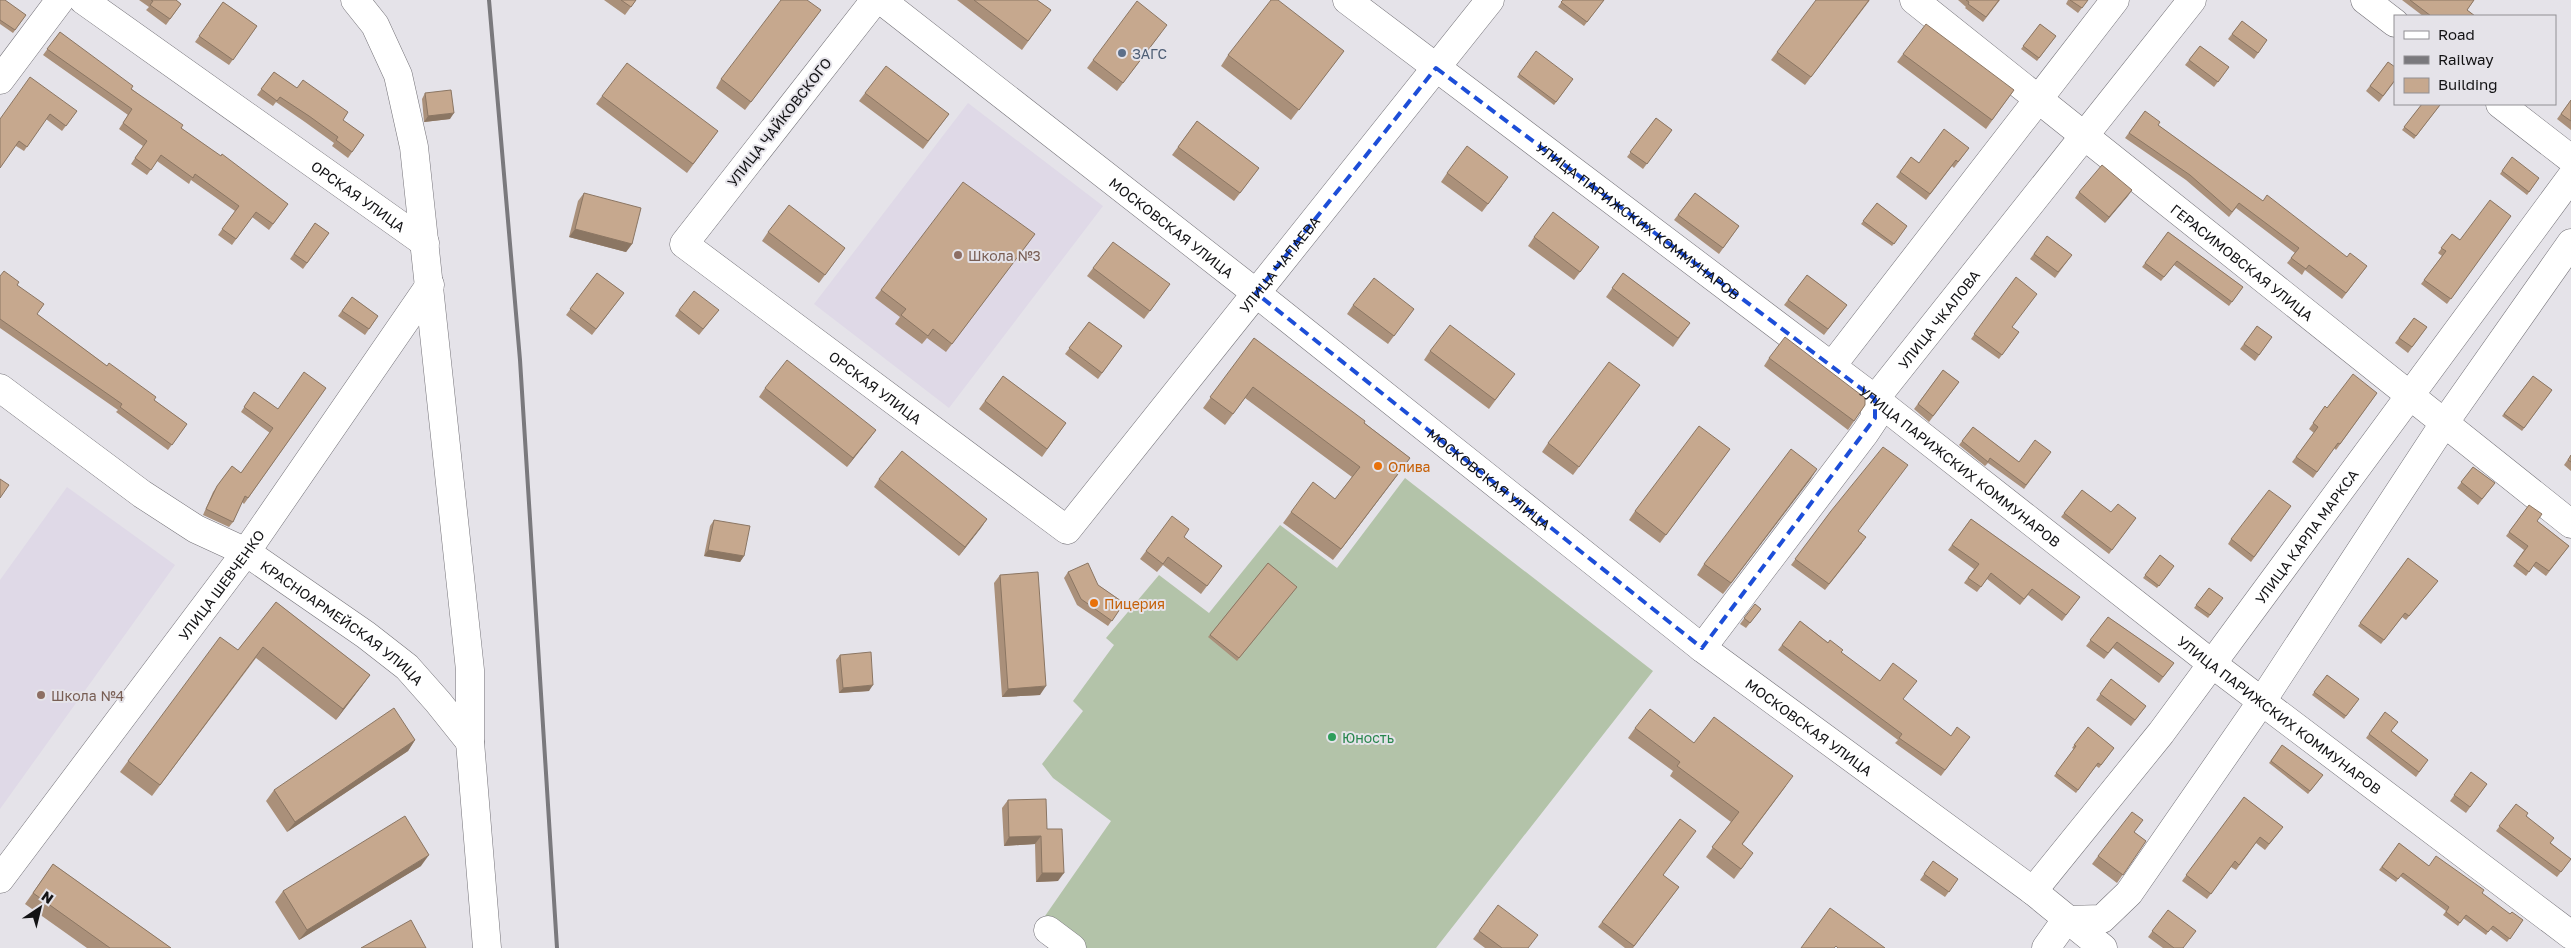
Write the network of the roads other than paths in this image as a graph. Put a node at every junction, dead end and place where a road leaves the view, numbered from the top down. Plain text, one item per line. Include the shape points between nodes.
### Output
1 (60, 0) edge
2 (83, 0) edge
3 (355, 0) edge
4 (875, 0) edge
5 (881, 0) edge
6 (1347, 0) edge
7 (1490, 0) edge
8 (1914, 0) edge
9 (2115, 0) edge
10 (2192, 0) edge
11 (2365, 0) edge
12 (2394, 22) edge
13 (1436, 68) junction
14 (0, 80) edge
15 (2038, 98) junction
16 (2501, 105) edge
17 (2085, 136) junction
18 (2571, 159) edge
19 (2571, 177) edge
20 (425, 242) junction
21 (2571, 242) edge
22 (684, 244) joint
23 (430, 285) junction
24 (1256, 293) junction
25 (1831, 368) junction
26 (0, 388) edge
27 (2410, 397) junction
28 (1875, 399) junction
29 (2445, 422) junction
30 (2571, 524) edge
31 (1067, 530) joint
32 (246, 552) junction
33 (1702, 648) junction
34 (2212, 663) junction
35 (2262, 701) junction
36 (470, 742) junction
37 (0, 879) edge
38 (2033, 891) junction
39 (2066, 920) junction
40 (1048, 930) dead end
41 (2571, 935) edge
42 (487, 948) edge
43 (1072, 948) edge
44 (2046, 948) edge
45 (2103, 948) edge

1 - 14 street
2 - 20 street, ОРСКАЯ УЛИЦА
3 - 20 street, ОРСКАЯ УЛИЦА via 375,25 398,75 414,147
4 - 22 street, УЛИЦА ЧАЙКОВСКОГО
5 - 24 street, МОСКОВСКАЯ УЛИЦА
6 - 13 street, УЛИЦА ПАРИЖСКИХ КОММУНАРОВ
7 - 13 street, УЛИЦА ЧАПАЕВА
8 - 15 street, ГЕРАСИМОВСКАЯ УЛИЦА
9 - 15 street
10 - 17 street, УЛИЦА ЧКАЛОВА
11 - 12 street
13 - 24 street, УЛИЦА ЧАПАЕВА
13 - 25 street, УЛИЦА ПАРИЖСКИХ КОММУНАРОВ
15 - 17 street, ГЕРАСИМОВСКАЯ УЛИЦА
15 - 25 street
16 - 18 street
17 - 27 street, ГЕРАСИМОВСКАЯ УЛИЦА
17 - 28 street, УЛИЦА ЧКАЛОВА
19 - 27 street, УЛИЦА КАРЛА МАРКСА
20 - 23 street
21 - 29 street
22 - 31 street, ОРСКАЯ УЛИЦА
23 - 32 street, УЛИЦА ШЕВЧЕНКО
23 - 36 street via 470,670
24 - 31 street, УЛИЦА ЧАПАЕВА
24 - 33 street, МОСКОВСКАЯ УЛИЦА
25 - 28 street, УЛИЦА ПАРИЖСКИХ КОММУНАРОВ
26 - 32 street, КРАСНОАРМЕЙСКАЯ УЛИЦА via 142,494 196,529
27 - 29 street, ГЕРАСИМОВСКАЯ УЛИЦА
27 - 34 street, УЛИЦА КАРЛА МАРКСА
28 - 33 street via 1875,418 1865,433
28 - 34 street, УЛИЦА ПАРИЖСКИХ КОММУНАРОВ
29 - 30 street, ГЕРАСИМОВСКАЯ УЛИЦА
29 - 35 street
32 - 36 street, КРАСНОАРМЕЙСКАЯ УЛИЦА via 407,667
32 - 37 street, УЛИЦА ШЕВЧЕНКО
33 - 38 street, МОСКОВСКАЯ УЛИЦА
34 - 35 street, УЛИЦА ПАРИЖСКИХ КОММУНАРОВ
34 - 38 street, УЛИЦА КАРЛА МАРКСА via 2161,733
35 - 39 street via 2129,893 2102,919
35 - 41 street, УЛИЦА ПАРИЖСКИХ КОММУНАРОВ
36 - 42 street
38 - 39 street, МОСКОВСКАЯ УЛИЦА
39 - 44 street
39 - 45 street, МОСКОВСКАЯ УЛИЦА
40 - 43 street

